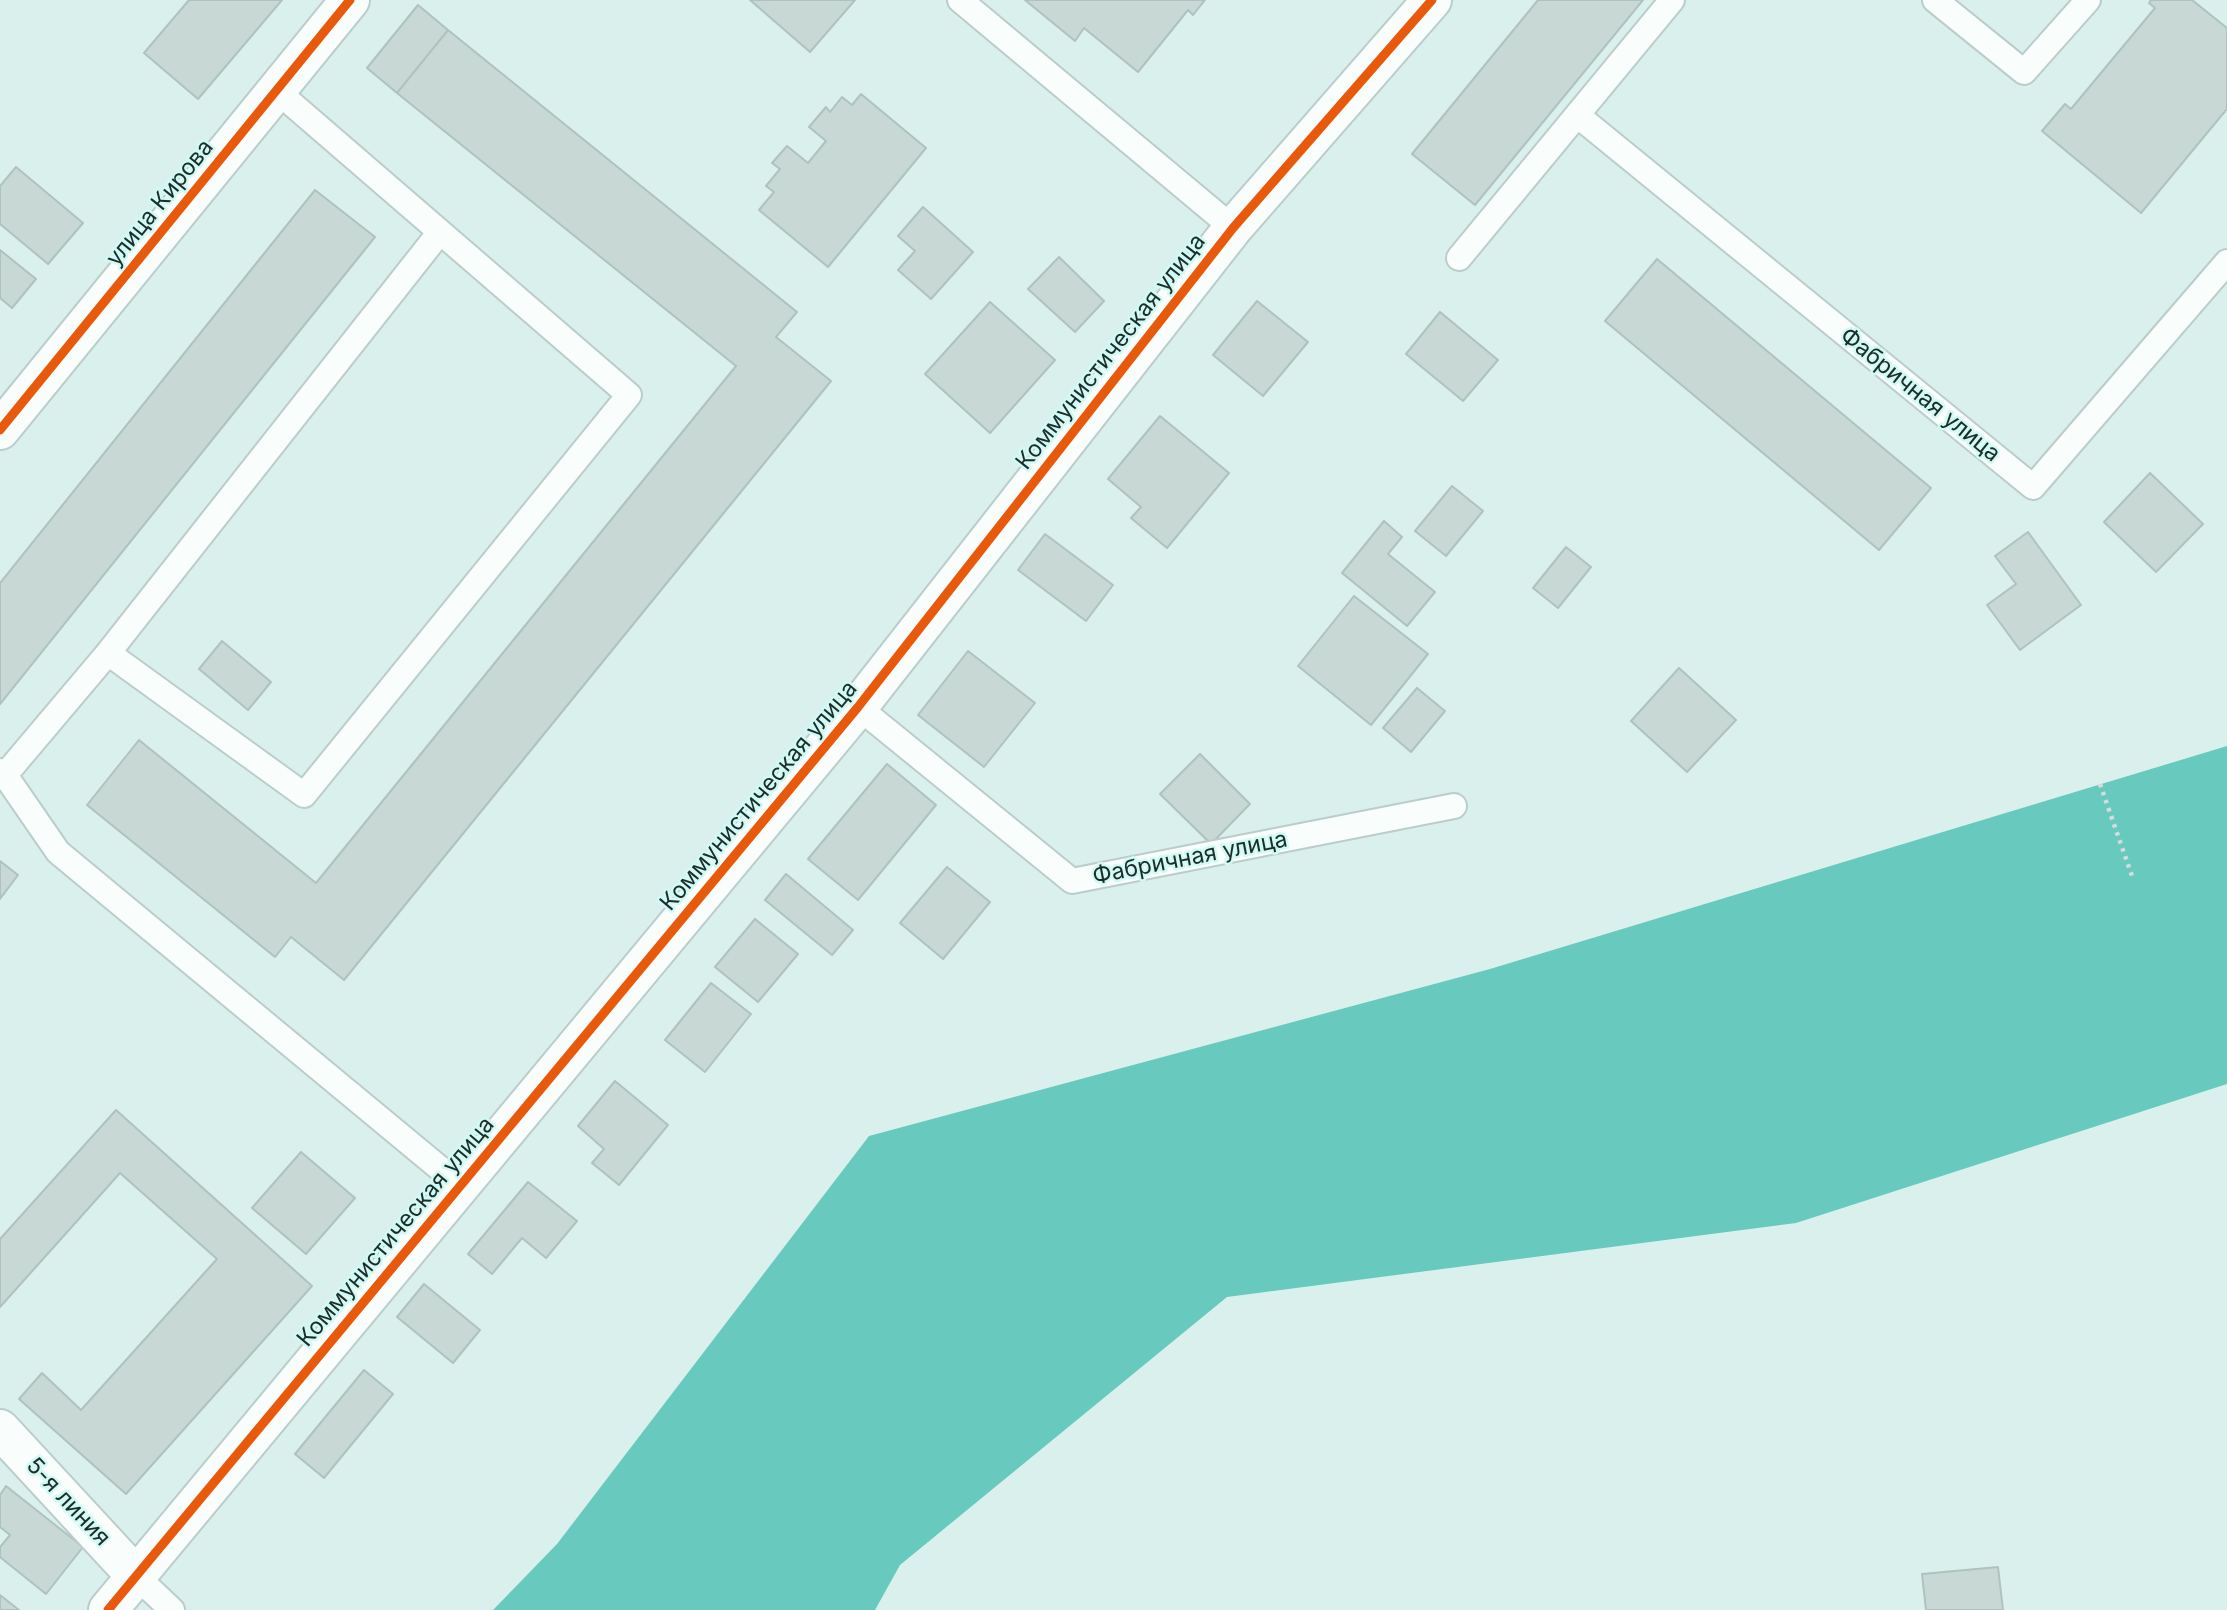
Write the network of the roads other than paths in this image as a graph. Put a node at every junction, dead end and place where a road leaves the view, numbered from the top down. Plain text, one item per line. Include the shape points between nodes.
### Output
1 (350, 0) edge
2 (960, 0) edge
3 (1432, 0) edge
4 (1672, 0) edge
5 (1935, 0) edge
6 (2088, 0) edge
7 (277, 91) junction
8 (1577, 115) junction
9 (1233, 228) junction
10 (440, 232) junction
11 (1459, 258) dead end
12 (2227, 262) edge
13 (0, 430) edge
14 (108, 653) junction
15 (858, 707) junction
16 (3, 773) edge
17 (1454, 806) dead end
18 (460, 1185) junction
19 (0, 1429) edge
20 (135, 1576) junction
21 (108, 1610) edge
22 (172, 1610) edge

1 - 7 street, улица Кирова
2 - 9 lane
3 - 9 street, Коммунистическая улица
4 - 8 lane
5 - 6 lane via 2024,72
7 - 10 lane
7 - 13 street, улица Кирова
8 - 11 lane
8 - 12 lane, Фабричная улица via 2033,487
9 - 15 street, Коммунистическая улица
10 - 14 lane
10 - 14 lane via 629,395 304,795
14 - 16 lane
15 - 17 lane, Фабричная улица via 1072,881
15 - 18 street, Коммунистическая улица
16 - 18 lane via 58,852
18 - 20 street, Коммунистическая улица
19 - 20 street, 5-я линия
20 - 21 street, Коммунистическая улица
20 - 22 lane

